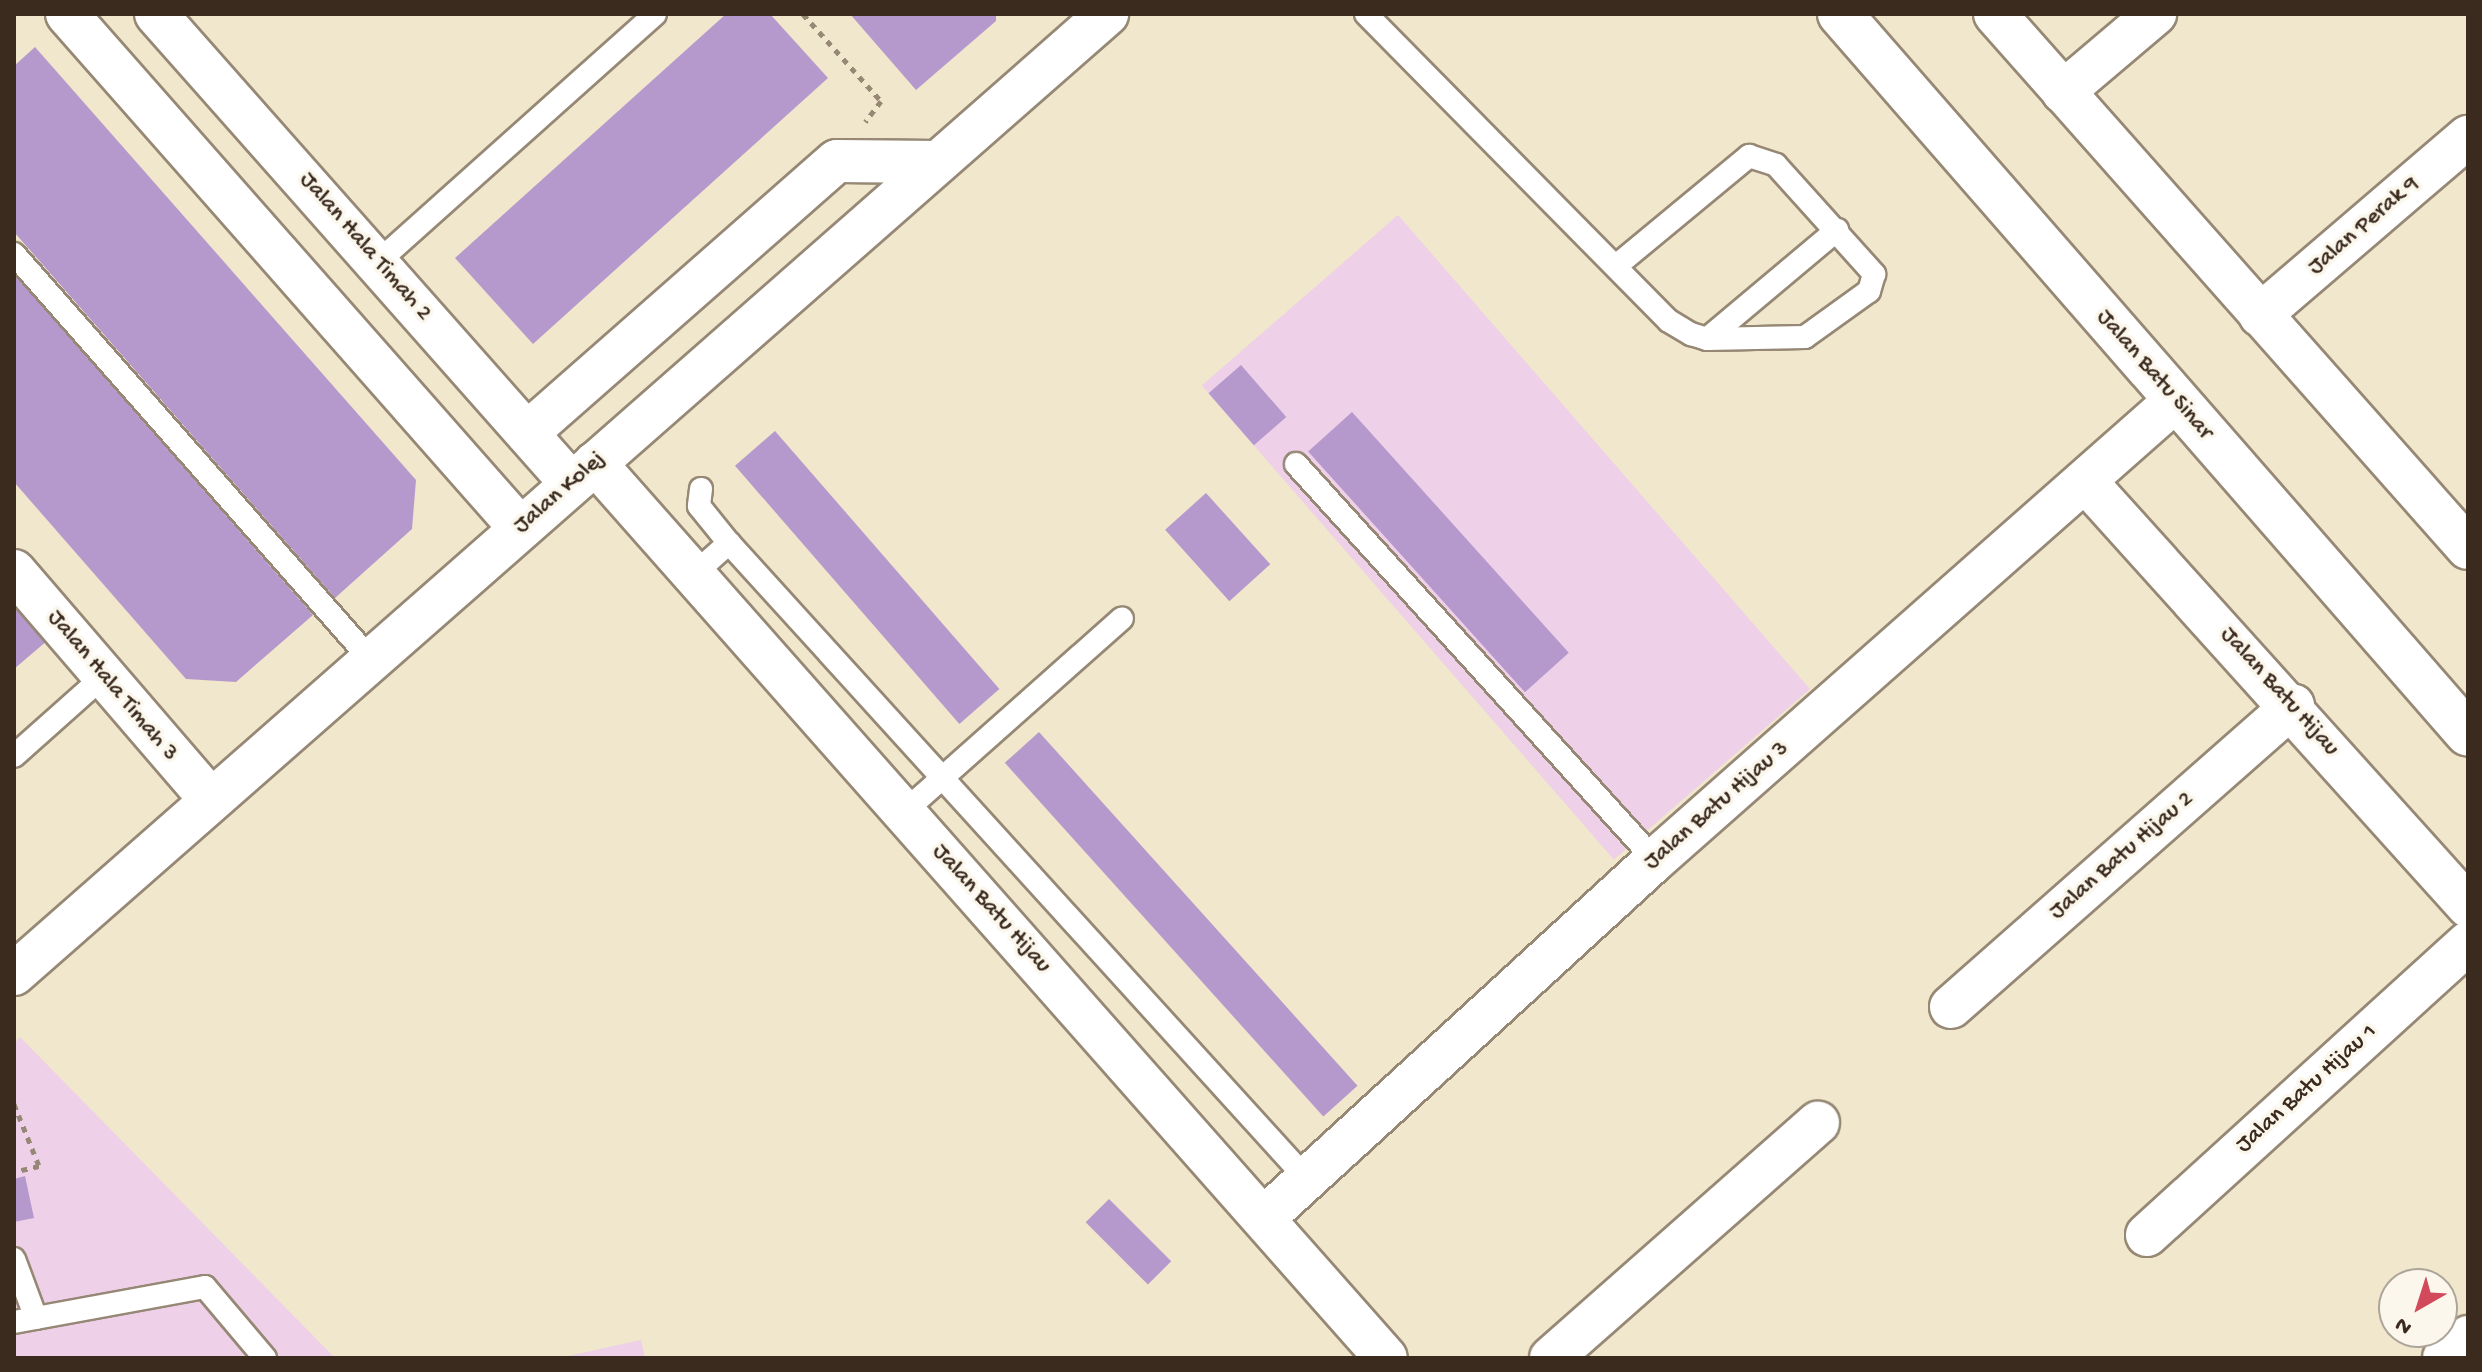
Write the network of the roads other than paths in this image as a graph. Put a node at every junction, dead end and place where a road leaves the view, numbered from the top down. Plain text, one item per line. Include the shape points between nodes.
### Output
1 (156, 14) edge
2 (655, 14) edge
3 (1366, 14) edge
4 (1840, 14) edge
5 (1995, 14) edge
6 (2155, 14) edge
7 (73, 16) edge
8 (1084, 21) edge
9 (2063, 92) junction
10 (2468, 137) edge
11 (938, 162) junction
12 (1837, 230) junction
13 (14, 254) edge
14 (379, 261) junction
15 (1616, 266) junction
16 (2260, 315) junction
17 (1707, 339) junction
18 (2176, 400) junction
19 (533, 440) junction
20 (1296, 464) dead end
21 (583, 473) junction
22 (2086, 482) junction
23 (701, 489) dead end
24 (488, 491) junction
25 (520, 528) junction
26 (729, 543) junction
27 (2468, 548) edge
28 (14, 571) edge
29 (694, 574) junction
30 (1122, 618) dead end
31 (372, 661) junction
32 (105, 675) junction
33 (2293, 706) junction
34 (2468, 734) edge
35 (14, 756) edge
36 (941, 780) junction
37 (211, 800) junction
38 (905, 811) junction
39 (1655, 860) junction
40 (2468, 906) edge
41 (2468, 943) edge
42 (14, 974) edge
43 (1951, 1007) dead end
44 (1818, 1123) dead end
45 (1307, 1179) junction
46 (1264, 1218) junction
47 (2147, 1235) dead end
48 (14, 1259) edge
49 (25, 1320) edge
50 (2468, 1337) edge
51 (265, 1358) edge
52 (1386, 1358) edge
53 (1551, 1358) edge
54 (2444, 1358) edge

1 - 14 street, Jalan Hala Timah 2
2 - 14 lane
3 - 15 lane
4 - 18 street, Jalan Batu Sinar
5 - 9 street
6 - 9 street
7 - 24 street
8 - 11 street, Jalan Kolej
9 - 16 street
10 - 16 street, Jalan Perak 9
11 - 19 street via 837,161
11 - 21 street, Jalan Kolej
12 - 15 lane via 1776,165 1749,156
12 - 17 lane
12 - 17 lane via 1874,274 1869,291 1805,337
13 - 31 lane
14 - 19 street, Jalan Hala Timah 2
15 - 17 lane via 1669,321
16 - 27 street
18 - 22 street, Jalan Batu Hijau 3
18 - 34 street, Jalan Batu Sinar
19 - 21 street, Jalan Hala Timah 2
19 - 24 street
20 - 39 lane
21 - 25 street, Jalan Kolej
21 - 29 street, Jalan Batu Hijau
22 - 33 street, Jalan Batu Hijau
22 - 39 street, Jalan Batu Hijau 3
23 - 26 lane via 699,506
24 - 25 street
25 - 31 street, Jalan Kolej
26 - 29 lane
26 - 36 lane
28 - 32 street, Jalan Hala Timah 3
29 - 38 street, Jalan Batu Hijau
30 - 36 lane
31 - 37 street, Jalan Kolej
32 - 35 lane
32 - 37 street, Jalan Hala Timah 3
33 - 40 street, Jalan Batu Hijau
33 - 43 street, Jalan Batu Hijau 2
36 - 38 lane
36 - 45 lane
37 - 42 street, Jalan Kolej
38 - 46 street, Jalan Batu Hijau
39 - 45 street, Jalan Batu Hijau 3
41 - 47 street, Jalan Batu Hijau 1
44 - 53 street
45 - 46 street, Jalan Batu Hijau 3
46 - 52 street, Jalan Batu Hijau
48 - 49 lane
49 - 51 lane via 205,1287
50 - 54 street

